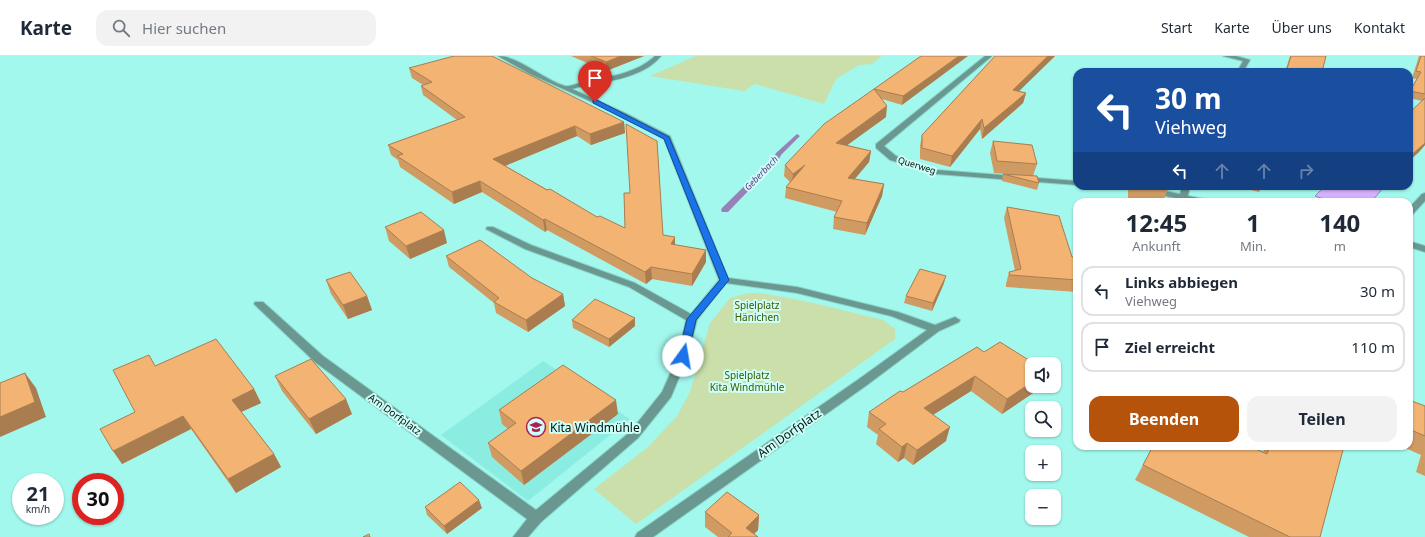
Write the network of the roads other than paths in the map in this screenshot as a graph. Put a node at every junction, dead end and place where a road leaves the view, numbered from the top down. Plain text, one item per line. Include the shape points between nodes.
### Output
1 (501, 56) edge
2 (658, 56) edge
3 (989, 56) edge
4 (1226, 56) edge
5 (1242, 68) edge
6 (566, 88) junction
7 (1073, 184) edge
8 (1148, 190) edge
9 (1185, 190) edge
10 (1425, 196) edge
11 (1182, 197) junction
12 (1187, 198) edge
13 (1413, 209) edge
14 (490, 229) dead end
15 (1413, 245) edge
16 (1425, 249) edge
17 (724, 280) junction
18 (259, 304) dead end
19 (692, 319) junction
20 (955, 320) dead end
21 (936, 329) junction
22 (536, 518) junction
23 (520, 537) edge
24 (642, 537) edge

1 - 6 street
2 - 6 street via 653,63 622,75
3 - 7 street, Querweg via 880,146 893,158 936,172
4 - 5 street via 1247,60
6 - 17 street via 667,138
8 - 11 street
9 - 11 street
10 - 13 street
11 - 12 street
14 - 19 street via 528,247 632,284
15 - 16 street
17 - 19 street
17 - 21 street via 805,292 894,314
18 - 22 street, Am Dorfplatz via 319,359
19 - 22 street via 683,356 667,394 634,435
20 - 21 street, Am Dorfplatz
21 - 24 street, Am Dorfplatz
22 - 23 street

